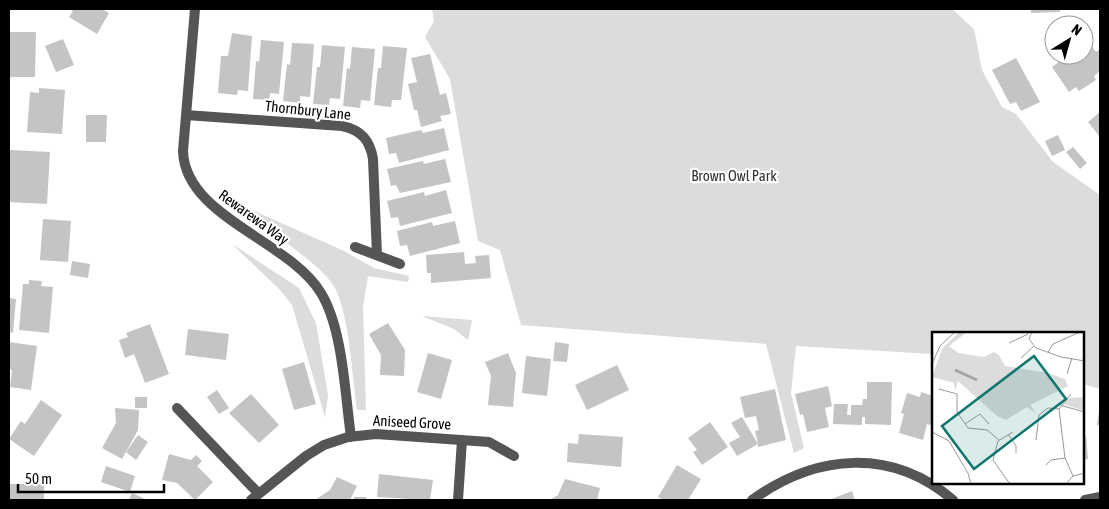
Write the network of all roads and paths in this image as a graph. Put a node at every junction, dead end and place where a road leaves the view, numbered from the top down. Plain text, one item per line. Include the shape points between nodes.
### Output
1 (195, 9) edge
2 (186, 115) junction
3 (355, 247) dead end
4 (377, 255) junction
5 (400, 264) dead end
6 (177, 408) dead end
7 (351, 437) junction
8 (462, 440) junction
9 (514, 456) dead end
10 (255, 497) edge
11 (1100, 497) edge
12 (458, 500) edge
13 (752, 500) edge
14 (953, 500) edge
15 (1086, 500) edge

1 - 2 street, Rewarewa Way
2 - 4 street, Thornbury Lane via 342,126 360,132 369,144 373,159
2 - 7 street, Rewarewa Way via 183,160 196,189 209,203 300,268 327,302 337,339
3 - 4 street
4 - 5 street
6 - 10 street, Aniseed Grove
7 - 8 street, Aniseed Grove via 376,434
7 - 10 street, Aniseed Grove via 324,445 306,456
8 - 9 street, Aniseed Grove via 489,442
8 - 12 street, Aniseed Grove
11 - 15 street
13 - 14 street via 773,485 806,470 870,462 912,474

